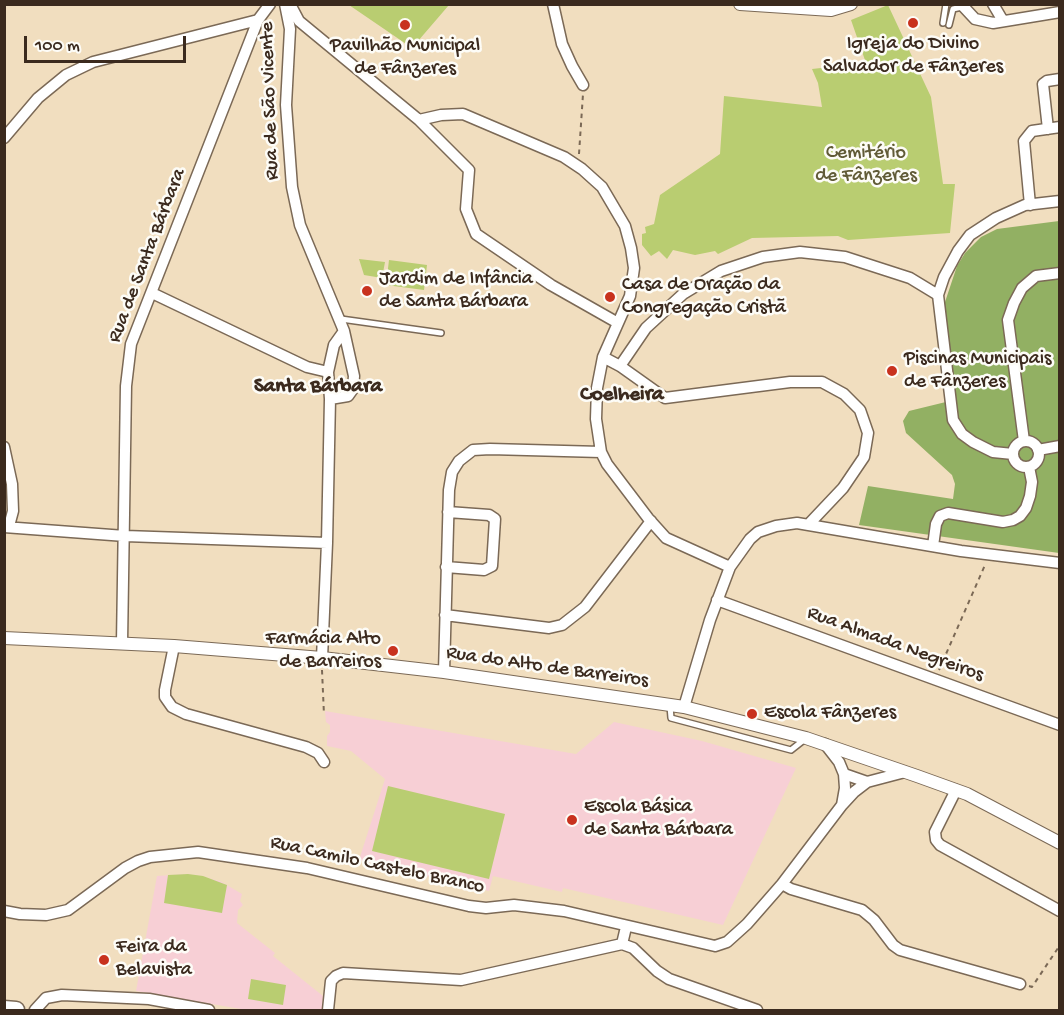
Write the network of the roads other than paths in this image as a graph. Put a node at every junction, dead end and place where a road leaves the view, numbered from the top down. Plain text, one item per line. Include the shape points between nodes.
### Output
1 (270, 4) edge
2 (285, 4) edge
3 (290, 4) edge
4 (553, 4) edge
5 (740, 4) edge
6 (851, 4) edge
7 (946, 4) edge
8 (993, 4) edge
9 (961, 6) edge
10 (1059, 12) edge
11 (258, 20) junction
12 (1003, 21) junction
13 (1059, 79) edge
14 (583, 85) road end
15 (419, 120) junction
16 (1059, 128) edge
17 (1048, 129) junction
18 (4, 138) edge
19 (1059, 201) edge
20 (1030, 205) junction
21 (1059, 273) edge
22 (152, 293) junction
23 (938, 295) junction
24 (339, 319) junction
25 (618, 323) junction
26 (344, 331) junction
27 (441, 333) dead end
28 (603, 357) junction
29 (620, 366) junction
30 (328, 372) junction
31 (330, 399) junction
32 (1024, 441) junction
33 (1059, 446) edge
34 (4, 447) edge
35 (1038, 450) junction
36 (601, 452) junction
37 (1012, 454) junction
38 (1029, 467) junction
39 (448, 512) junction
40 (651, 521) junction
41 (808, 525) junction
42 (7, 526) edge
43 (125, 536) junction
44 (327, 543) junction
45 (933, 546) junction
46 (1059, 563) edge
47 (446, 567) junction
48 (730, 567) junction
49 (717, 600) junction
50 (445, 615) junction
51 (4, 638) edge
52 (122, 643) junction
53 (174, 646) junction
54 (322, 661) junction
55 (444, 672) junction
56 (670, 705) junction
57 (684, 707) junction
58 (1059, 724) edge
59 (806, 738) junction
60 (825, 744) junction
61 (324, 762) dead end
62 (905, 772) junction
63 (844, 774) junction
64 (867, 782) junction
65 (956, 790) junction
66 (842, 805) junction
67 (1059, 843) edge
68 (782, 884) junction
69 (4, 911) edge
70 (1059, 911) edge
71 (626, 927) junction
72 (622, 944) junction
73 (1020, 984) road end
74 (4, 1009) edge
75 (16, 1011) edge
76 (35, 1011) edge
77 (209, 1011) edge
78 (328, 1011) edge
79 (757, 1011) edge

1 - 11 street, Rua de Santa Bárbara
2 - 24 street, Rua de São Vicente via 290,29 286,105 292,187 300,225
3 - 15 street via 299,21
4 - 14 street via 562,44
5 - 6 street via 831,10
7 - 9 lane via 946,24 953,9
8 - 12 street
9 - 12 street via 975,19
10 - 12 street
11 - 18 street via 93,62 66,75 38,98
11 - 22 street, Rua de Santa Bárbara
13 - 17 street via 1042,84
15 - 25 street via 469,170 466,209 476,234 551,285
15 - 25 street via 463,114 564,157 602,187 625,226 631,248 633,284
16 - 17 street
17 - 20 street via 1032,131 1024,141
19 - 20 street
20 - 23 street via 996,218 970,235 958,250
21 - 32 street via 1036,276 1022,288 1008,320
22 - 30 street via 307,367
22 - 43 street, Rua de Santa Bárbara via 131,344 126,386
23 - 29 street via 910,278 844,257 800,252 763,256 721,271 683,294 646,328
23 - 37 street via 953,420 973,442 993,452
24 - 26 street, Rua de São Vicente
24 - 27 lane
25 - 28 street
26 - 30 street via 334,345
26 - 31 street, Rua de São Vicente via 354,389 348,396
28 - 29 street
28 - 36 street via 596,419
29 - 41 street via 665,398 790,382 822,382 844,394 860,410 868,433 864,457 843,488
30 - 31 street
31 - 44 street
32 - 35 street via 1035,444
32 - 37 street via 1015,446
33 - 35 street
34 - 42 street via 12,484 13,511
35 - 38 street via 1036,463
36 - 39 street via 473,450 452,472
36 - 40 street
37 - 38 street via 1015,463
38 - 45 street via 1030,496 1020,516 1003,522 948,513 940,516 936,524
39 - 47 street
39 - 47 street via 489,515 495,519 492,566 484,570
40 - 48 street via 666,538
40 - 50 street via 585,607 562,625 549,628
41 - 45 street
41 - 48 street via 787,524 758,532
42 - 43 street
43 - 44 street
43 - 52 street, Rua de Santa Bárbara
44 - 54 street
45 - 46 street
47 - 50 street
48 - 49 street
49 - 57 street
49 - 58 street, Rua Almada Negreiros
50 - 55 street
51 - 52 street, Rua do Alto de Barreiros
52 - 53 street, Rua do Alto de Barreiros
53 - 54 street, Rua do Alto de Barreiros
53 - 61 street via 165,690 172,707 306,747 318,753
54 - 55 street, Rua do Alto de Barreiros
55 - 56 street, Rua do Alto de Barreiros
56 - 57 street, Rua do Alto de Barreiros
56 - 59 lane via 671,718 791,750
57 - 59 street, Rua do Alto de Barreiros
59 - 60 street, Rua do Alto de Barreiros
60 - 62 street, Rua do Alto de Barreiros
60 - 63 street
62 - 64 street, Rua Camilo Castelo Branco
62 - 65 street, Rua do Alto de Barreiros
63 - 64 street
63 - 66 street
64 - 66 street, Rua Camilo Castelo Branco
65 - 67 street, Rua do Alto de Barreiros
65 - 70 street via 935,832 940,845
66 - 68 street, Rua Camilo Castelo Branco
68 - 71 street, Rua Camilo Castelo Branco via 738,934 715,946
68 - 73 street via 862,910 900,950
69 - 71 street, Rua Camilo Castelo Branco via 46,915 68,910 138,861 198,852 307,868 469,906 514,905 564,911
71 - 72 street
72 - 78 street via 461,980 343,973 332,981
72 - 79 street via 633,948 669,979
74 - 75 main road
76 - 77 street via 46,998 62,994 149,999

